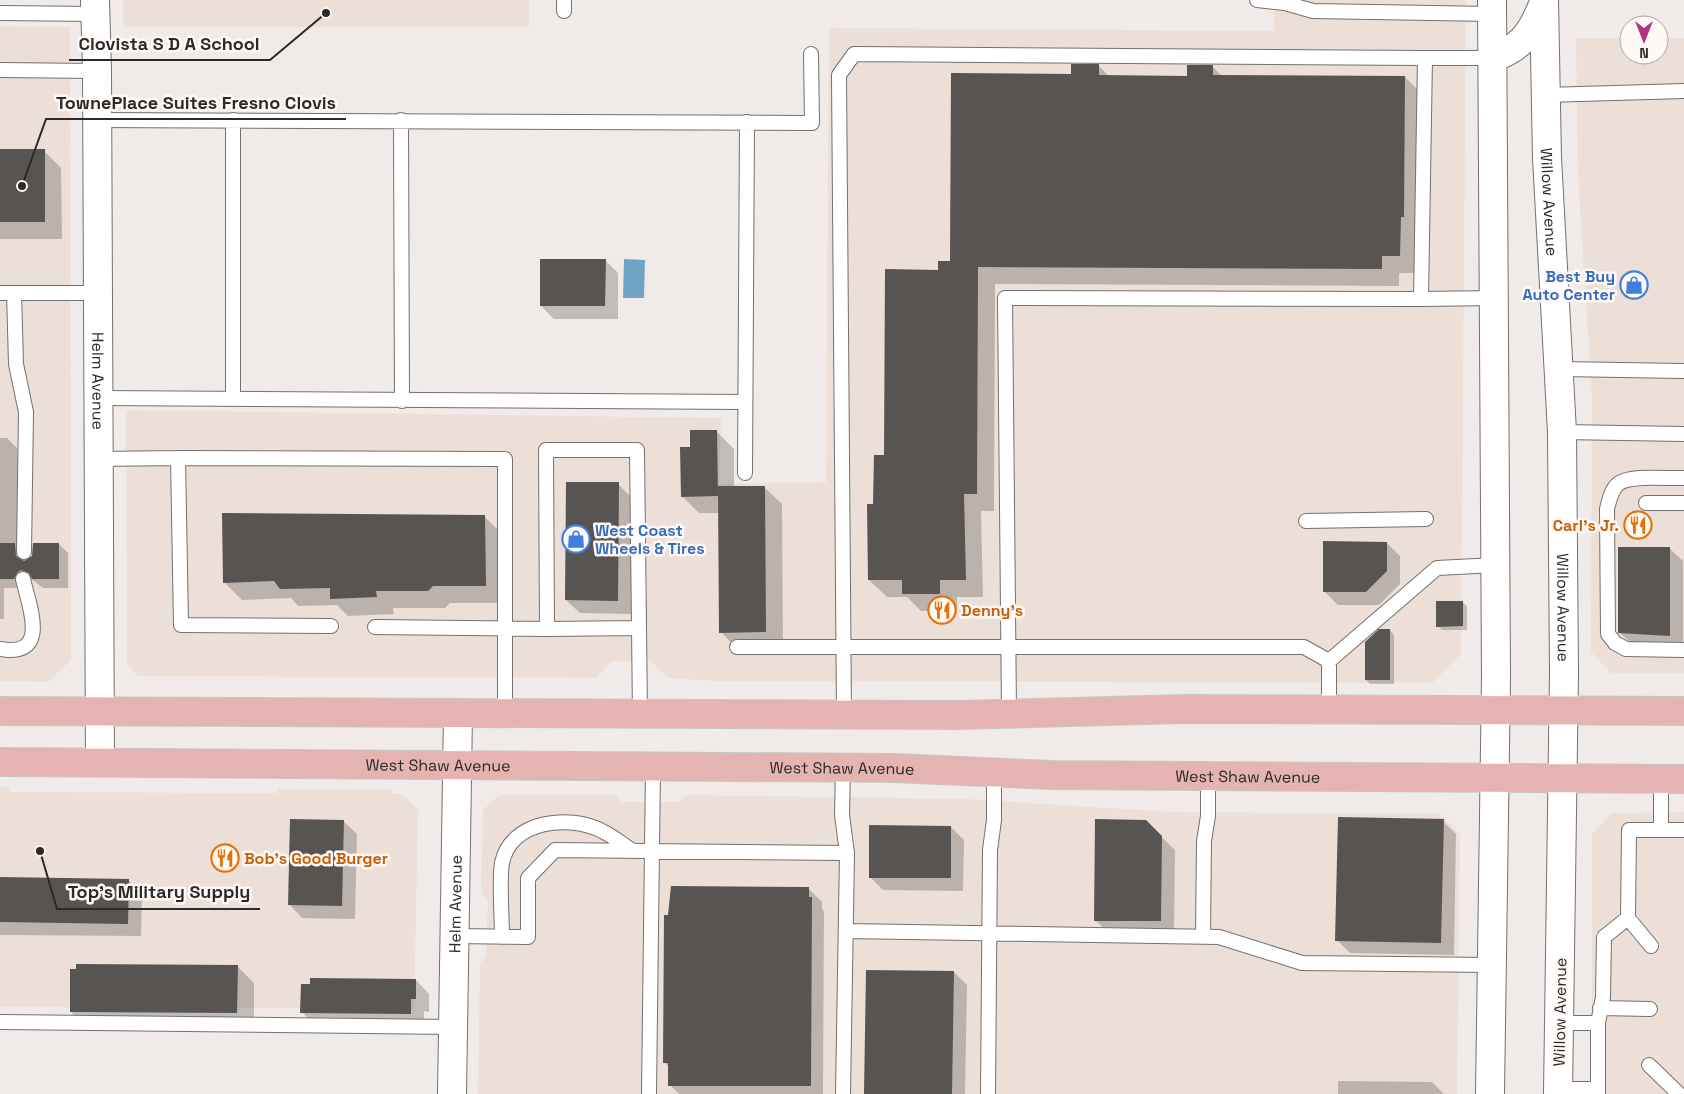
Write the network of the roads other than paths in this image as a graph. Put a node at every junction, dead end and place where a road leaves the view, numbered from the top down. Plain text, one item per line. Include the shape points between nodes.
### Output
1 (1257, 0) edge
2 (1544, 2) edge
3 (1332, 6) edge
4 (95, 7) edge
5 (1492, 7) edge
6 (0, 13) edge
7 (811, 54) dead end
8 (1425, 58) junction
9 (1491, 58) junction
10 (0, 70) edge
11 (97, 71) junction
12 (1684, 91) edge
13 (1545, 95) junction
14 (97, 120) junction
15 (233, 120) junction
16 (401, 120) junction
17 (747, 122) junction
18 (0, 293) edge
19 (14, 293) junction
20 (97, 293) junction
21 (1420, 298) junction
22 (1496, 298) junction
23 (1560, 369) junction
24 (1684, 371) edge
25 (98, 398) junction
26 (233, 399) junction
27 (402, 400) junction
28 (745, 402) junction
29 (1562, 432) junction
30 (1684, 434) edge
31 (178, 458) junction
32 (98, 459) junction
33 (745, 472) dead end
34 (1684, 478) edge
35 (1646, 503) dead end
36 (1684, 504) edge
37 (1426, 519) dead end
38 (1306, 521) dead end
39 (24, 552) dead end
40 (1496, 566) junction
41 (23, 579) dead end
42 (331, 626) dead end
43 (375, 627) dead end
44 (505, 628) junction
45 (639, 628) junction
46 (547, 629) junction
47 (844, 646) junction
48 (1008, 646) junction
49 (738, 647) dead end
50 (0, 649) edge
51 (1684, 650) edge
52 (1329, 661) junction
53 (1329, 709) junction
54 (1496, 710) junction
55 (1564, 710) junction
56 (0, 711) edge
57 (1684, 711) edge
58 (100, 712) junction
59 (458, 714) junction
60 (505, 714) junction
61 (1009, 714) junction
62 (640, 715) junction
63 (844, 715) junction
64 (0, 762) edge
65 (100, 762) junction
66 (457, 766) junction
67 (653, 767) junction
68 (842, 768) junction
69 (994, 772) junction
70 (1208, 776) junction
71 (1495, 778) junction
72 (1563, 779) junction
73 (1673, 779) edge
74 (1662, 830) junction
75 (1684, 830) edge
76 (631, 850) junction
77 (652, 850) junction
78 (847, 853) junction
79 (1628, 918) junction
80 (846, 931) junction
81 (989, 933) junction
82 (455, 936) junction
83 (1203, 936) junction
84 (502, 937) junction
85 (1651, 946) dead end
86 (1492, 965) junction
87 (1650, 1007) dead end
88 (1600, 1008) junction
89 (0, 1022) edge
90 (1560, 1023) junction
91 (1598, 1023) junction
92 (453, 1027) junction
93 (1490, 1054) junction
94 (1649, 1065) dead end
95 (1559, 1091) edge
96 (1598, 1091) edge
97 (452, 1094) edge
98 (650, 1094) edge
99 (843, 1094) edge
100 (988, 1094) edge
101 (1490, 1094) edge
102 (1498, 1094) edge
103 (1679, 1094) edge

1 - 3 lane via 1285,2 1313,11
2 - 9 main road via 1522,44
2 - 13 main road, Willow Avenue
3 - 5 lane
4 - 6 lane
4 - 11 main road, Helm Avenue
5 - 9 main road
7 - 17 lane via 812,123
8 - 9 lane
8 - 21 lane
8 - 47 lane via 854,54 839,74
9 - 22 main road
10 - 11 lane
11 - 14 main road, Helm Avenue
12 - 13 lane
13 - 23 main road, Willow Avenue
14 - 15 lane
14 - 20 main road, Helm Avenue
15 - 16 lane
15 - 26 lane
16 - 17 lane
16 - 27 lane
17 - 28 lane
18 - 19 lane
19 - 20 lane
19 - 39 lane via 16,364 26,412
20 - 25 main road, Helm Avenue
21 - 22 lane
21 - 48 lane via 1005,298
22 - 40 main road
23 - 24 lane
23 - 29 main road, Willow Avenue
25 - 26 lane
25 - 32 main road, Helm Avenue
26 - 27 lane
27 - 28 lane
28 - 33 lane
29 - 30 lane
29 - 55 main road, Willow Avenue
31 - 32 lane
31 - 42 lane via 181,624
31 - 44 lane via 505,459
32 - 58 main road, Helm Avenue
34 - 51 lane via 1630,479 1618,484 1610,495 1607,509 1608,634 1615,643 1626,648
35 - 36 lane
37 - 38 lane
40 - 52 lane via 1437,568
40 - 54 main road
41 - 50 lane via 35,631 23,648
43 - 44 lane
44 - 46 lane
44 - 60 lane
45 - 46 lane
45 - 46 lane via 637,450 546,450
45 - 62 lane
47 - 48 lane
47 - 49 lane
47 - 63 lane
48 - 52 lane via 1304,647
48 - 61 lane
52 - 53 lane
53 - 54 main road
53 - 61 main road
54 - 55 main road
54 - 71 main road
55 - 57 main road
55 - 72 main road, Willow Avenue
56 - 58 main road
58 - 59 main road
58 - 65 main road, Helm Avenue
59 - 60 main road
59 - 66 main road, Helm Avenue
60 - 62 main road
61 - 63 main road
62 - 63 main road
64 - 65 main road, West Shaw Avenue
65 - 66 main road, West Shaw Avenue
66 - 67 main road, West Shaw Avenue
66 - 82 main road, Helm Avenue
67 - 68 main road, West Shaw Avenue
67 - 77 lane
68 - 69 main road, West Shaw Avenue
68 - 78 lane via 842,816
69 - 70 main road, West Shaw Avenue
69 - 81 lane
70 - 71 main road, West Shaw Avenue
70 - 83 lane
71 - 72 main road, West Shaw Avenue
71 - 86 main road
72 - 73 main road, West Shaw Avenue
72 - 90 main road, Willow Avenue
73 - 74 lane
74 - 75 lane
74 - 79 lane via 1629,830
76 - 77 lane
76 - 84 lane via 555,850 528,878 528,938
76 - 84 lane via 602,831 586,825 531,827 515,841 502,864
77 - 78 lane
77 - 98 lane
78 - 80 lane
79 - 85 lane
79 - 88 lane via 1604,938
80 - 81 lane
80 - 99 lane
81 - 83 lane
81 - 100 lane
82 - 84 lane
82 - 92 main road, Helm Avenue
83 - 86 lane via 1219,937 1302,963
86 - 93 main road
87 - 88 lane
88 - 91 lane
89 - 92 lane
90 - 91 lane
90 - 95 main road, Willow Avenue
91 - 96 lane
92 - 97 main road, Helm Avenue
93 - 101 main road
93 - 102 main road
94 - 103 lane
95 - 96 lane

